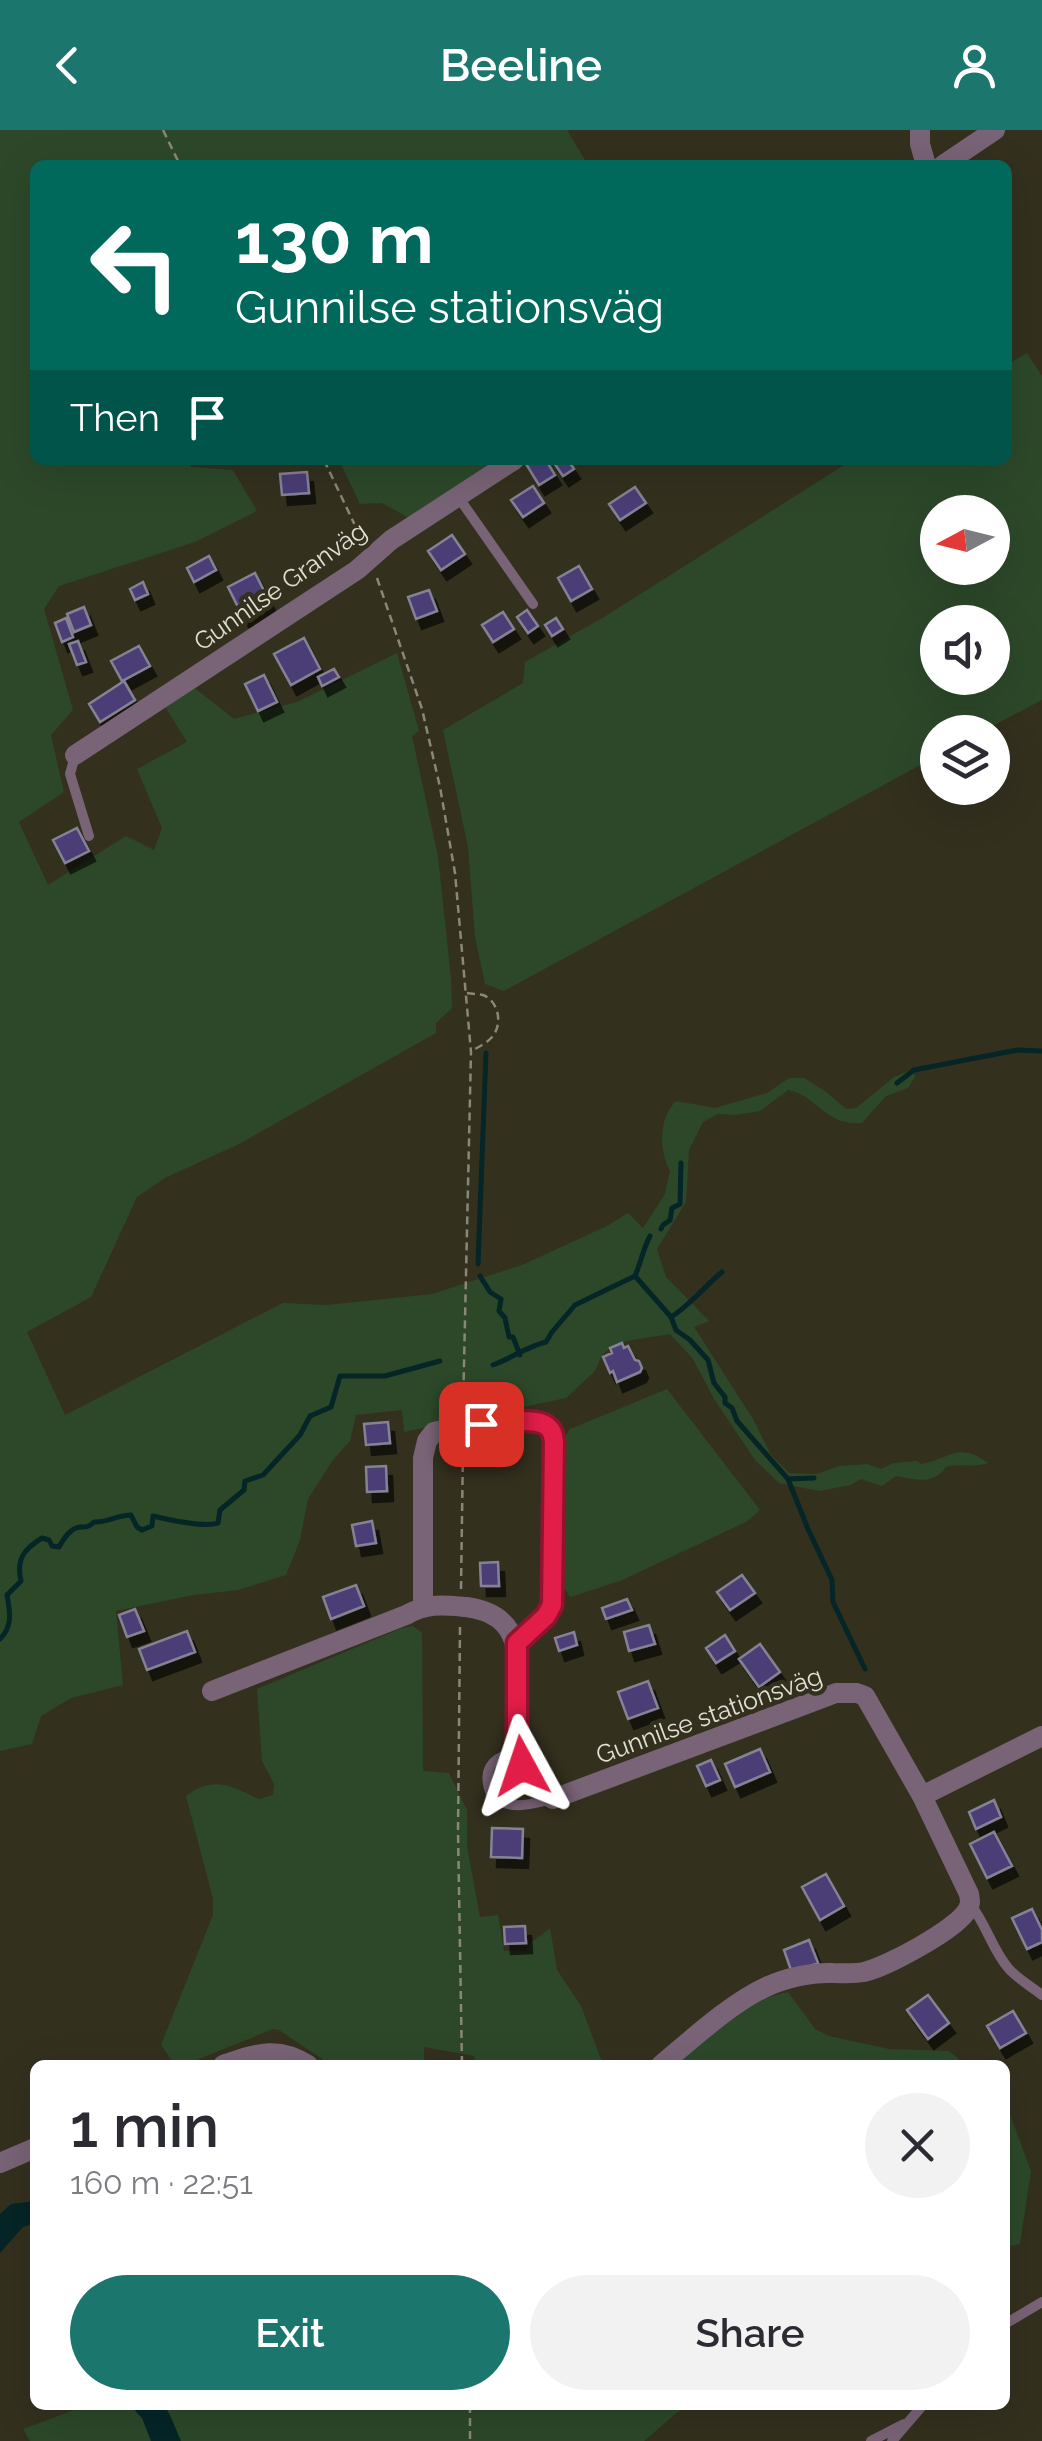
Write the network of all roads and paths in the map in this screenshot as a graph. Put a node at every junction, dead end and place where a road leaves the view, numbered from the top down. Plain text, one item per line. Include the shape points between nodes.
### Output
1 (163, 130) edge
2 (920, 130) edge
3 (995, 130) edge
4 (178, 160) edge
5 (925, 160) edge
6 (950, 160) edge
7 (326, 465) edge
8 (507, 465) edge
9 (459, 498) junction
10 (370, 557) junction
11 (534, 604) dead end
12 (75, 755) joint
13 (90, 836) dead end
14 (467, 993) junction
15 (471, 1052) junction
16 (463, 1426) junction
17 (423, 1605) junction
18 (460, 1607) junction
19 (517, 1643) junction
20 (212, 1691) dead end
21 (1042, 1736) edge
22 (517, 1752) junction
23 (922, 1796) junction
24 (552, 1799) junction
25 (970, 1904) junction
26 (1042, 1995) edge
27 (239, 2060) edge
28 (300, 2060) edge
29 (462, 2060) edge
30 (667, 2060) edge
31 (30, 2150) edge
32 (0, 2163) edge
33 (1042, 2302) edge
34 (1010, 2321) edge
35 (470, 2410) edge
36 (917, 2410) edge
37 (905, 2423) junction
38 (470, 2441) edge
39 (870, 2441) edge
40 (892, 2441) edge

1 - 4 path
2 - 5 street
3 - 6 street
7 - 10 path
8 - 9 street, Gunnilse Granväg
9 - 10 street, Gunnilse Granväg
9 - 11 lane
10 - 12 street, Gunnilse Granväg
10 - 14 path via 422,710 440,787
12 - 13 lane via 70,774
14 - 15 path
14 - 15 path via 486,996 498,1012 493,1037
15 - 16 path
16 - 17 street via 434,1432 423,1458
16 - 18 path
16 - 19 street via 520,1421 542,1423 553,1434 552,1605
17 - 18 street
17 - 20 street
18 - 19 street via 495,1616
18 - 29 path
19 - 22 street
21 - 23 street
22 - 24 street via 526,1776
22 - 24 lane via 494,1760 487,1779 492,1798 517,1806
23 - 24 street, Gunnilse stationsväg via 865,1696 847,1692
23 - 25 street, Gunnilse stationsväg
25 - 26 lane via 1010,1970
25 - 30 street via 941,1934 876,1968 766,1986
27 - 28 street via 276,2052
31 - 32 street
33 - 34 lane
35 - 38 path
36 - 37 lane
37 - 39 lane
37 - 40 lane

